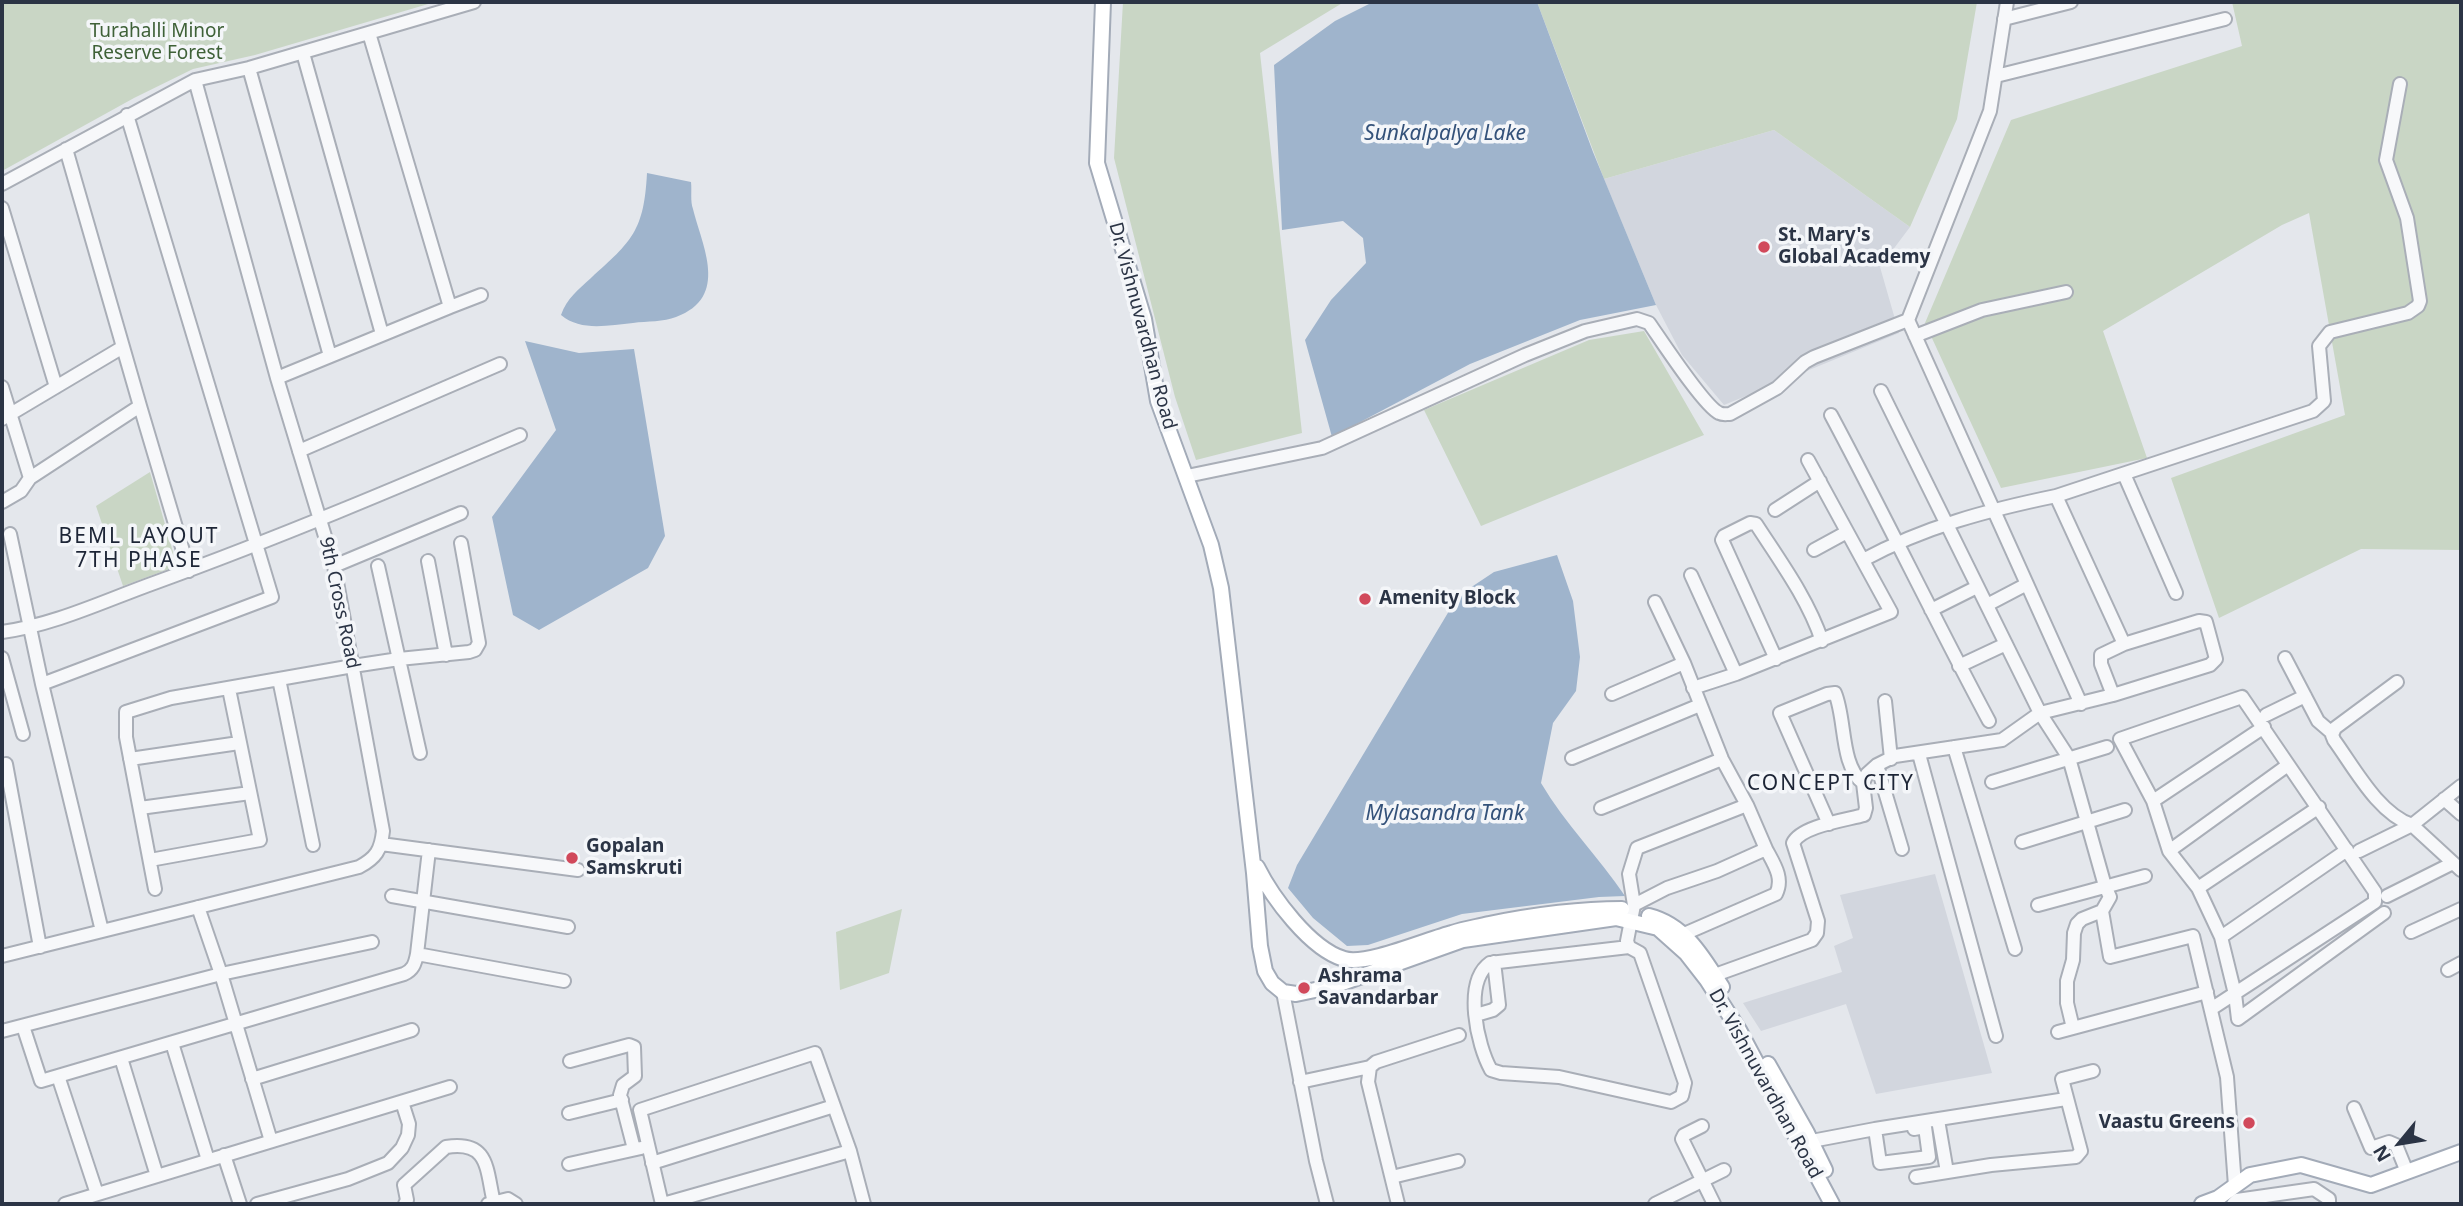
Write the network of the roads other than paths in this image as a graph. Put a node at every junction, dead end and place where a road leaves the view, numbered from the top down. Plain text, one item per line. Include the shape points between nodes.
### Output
1 (474, 2) edge
2 (1104, 2) edge
3 (2007, 2) edge
4 (2071, 2) edge
5 (2004, 19) junction
6 (2225, 19) dead end
7 (369, 33) junction
8 (303, 53) junction
9 (248, 68) junction
10 (1996, 76) junction
11 (195, 80) junction
12 (2400, 84) dead end
13 (127, 115) junction
14 (66, 149) junction
15 (2, 184) edge
16 (2, 208) edge
17 (2066, 292) dead end
18 (481, 295) dead end
19 (450, 307) junction
20 (1908, 320) junction
21 (383, 334) junction
22 (1915, 336) junction
23 (123, 347) junction
24 (330, 356) junction
25 (500, 364) dead end
26 (278, 378) junction
27 (2, 387) edge
28 (56, 387) junction
29 (1881, 391) dead end
30 (140, 406) junction
31 (1831, 415) dead end
32 (6, 417) edge
33 (520, 435) dead end
34 (299, 451) junction
35 (1808, 460) dead end
36 (2124, 474) junction
37 (1187, 476) junction
38 (30, 478) junction
39 (1820, 481) junction
40 (2056, 496) junction
41 (2, 502) edge
42 (1994, 509) junction
43 (1775, 510) dead end
44 (461, 513) dead end
45 (321, 521) junction
46 (1946, 523) junction
47 (1847, 532) junction
48 (10, 534) dead end
49 (1898, 541) junction
50 (461, 542) dead end
51 (254, 544) junction
52 (1814, 550) dead end
53 (1863, 560) junction
54 (428, 561) dead end
55 (334, 566) junction
56 (378, 566) dead end
57 (188, 571) junction
58 (1692, 575) dead end
59 (2027, 584) junction
60 (1978, 587) junction
61 (2176, 593) dead end
62 (1655, 602) dead end
63 (1987, 605) junction
64 (1931, 610) junction
65 (30, 628) junction
66 (2, 632) edge
67 (1822, 641) junction
68 (2006, 644) junction
69 (2124, 644) junction
70 (446, 655) junction
71 (2285, 657) dead end
72 (2, 658) edge
73 (399, 659) junction
74 (1776, 659) junction
75 (1684, 663) junction
76 (353, 666) junction
77 (1959, 666) junction
78 (1736, 674) junction
79 (279, 679) junction
80 (2397, 682) dead end
81 (42, 684) junction
82 (229, 688) junction
83 (1693, 688) junction
84 (1612, 694) dead end
85 (2113, 695) junction
86 (2305, 696) junction
87 (1885, 701) dead end
88 (2081, 704) junction
89 (1700, 705) junction
90 (2040, 713) junction
91 (1989, 721) dead end
92 (2265, 721) junction
93 (2332, 733) junction
94 (23, 734) dead end
95 (239, 743) junction
96 (1954, 747) junction
97 (2107, 747) dead end
98 (420, 753) dead end
99 (1919, 754) junction
100 (1572, 758) dead end
101 (2070, 758) junction
102 (130, 759) junction
103 (1722, 759) junction
104 (1891, 759) junction
105 (6, 764) dead end
106 (1877, 765) junction
107 (2288, 765) junction
108 (1992, 782) dead end
109 (1863, 783) junction
110 (2461, 786) edge
111 (250, 793) junction
112 (2444, 799) junction
113 (2153, 801) junction
114 (1747, 804) junction
115 (2319, 807) junction
116 (140, 808) junction
117 (1601, 808) dead end
118 (2125, 810) dead end
119 (2461, 814) edge
120 (2086, 821) junction
121 (1829, 824) junction
122 (2413, 825) junction
123 (2022, 842) dead end
124 (382, 844) junction
125 (313, 845) dead end
126 (1766, 849) junction
127 (1902, 849) dead end
128 (429, 850) junction
129 (2169, 850) junction
130 (2353, 850) junction
131 (1252, 852) junction
132 (150, 860) junction
133 (2457, 867) edge
134 (578, 870) dead end
135 (2145, 876) dead end
136 (2105, 886) junction
137 (2199, 888) junction
138 (155, 889) dead end
139 (392, 896) dead end
140 (2386, 896) dead end
141 (422, 901) junction
142 (2038, 905) dead end
143 (198, 907) junction
144 (2461, 909) edge
145 (2102, 911) junction
146 (1632, 912) junction
147 (2384, 913) dead end
148 (568, 927) dead end
149 (102, 931) junction
150 (2411, 932) dead end
151 (1684, 934) junction
152 (2221, 937) junction
153 (372, 942) dead end
154 (40, 947) junction
155 (1629, 947) junction
156 (2015, 949) dead end
157 (417, 954) junction
158 (2, 956) edge
159 (1494, 962) junction
160 (2461, 964) edge
161 (2448, 970) dead end
162 (221, 974) junction
163 (1715, 975) junction
164 (564, 981) dead end
165 (1283, 992) junction
166 (2207, 992) junction
167 (2235, 994) junction
168 (2211, 1009) junction
169 (1476, 1015) junction
170 (236, 1024) junction
171 (23, 1026) junction
172 (2073, 1028) junction
173 (412, 1030) dead end
174 (2, 1031) edge
175 (2058, 1032) dead end
176 (1459, 1035) dead end
177 (1996, 1036) dead end
178 (172, 1043) junction
179 (121, 1058) junction
180 (570, 1061) dead end
181 (1370, 1067) junction
182 (2092, 1071) dead end
183 (58, 1076) junction
184 (252, 1079) junction
185 (1300, 1082) junction
186 (450, 1087) dead end
187 (2066, 1099) junction
188 (622, 1100) junction
189 (402, 1102) junction
190 (834, 1106) junction
191 (2354, 1108) dead end
192 (569, 1113) dead end
193 (1938, 1120) junction
194 (1702, 1126) dead end
195 (1875, 1131) junction
196 (271, 1141) junction
197 (1805, 1141) junction
198 (648, 1146) junction
199 (634, 1149) junction
200 (850, 1151) junction
201 (2461, 1152) edge
202 (224, 1155) junction
203 (208, 1160) junction
204 (1458, 1161) dead end
205 (652, 1163) junction
206 (569, 1164) dead end
207 (1724, 1170) dead end
208 (1947, 1172) junction
209 (2407, 1172) junction
210 (157, 1176) junction
211 (1392, 1177) junction
212 (1916, 1177) dead end
213 (1702, 1180) junction
214 (2235, 1186) junction
215 (97, 1194) junction
216 (2218, 1201) edge
217 (491, 1203) edge
218 (1324, 1203) edge
219 (65, 1204) edge
220 (240, 1204) edge
221 (257, 1204) edge
222 (405, 1204) edge
223 (516, 1204) edge
224 (663, 1204) edge
225 (864, 1204) edge
226 (1398, 1204) edge
227 (1655, 1204) edge
228 (1714, 1204) edge
229 (1832, 1204) edge
230 (1838, 1204) edge
231 (2202, 1204) edge
232 (2233, 1204) edge
233 (2329, 1204) edge

1 - 7 street
2 - 37 main road, Dr. Vishnuvardhan Road via 1097,163 1144,319 1158,401
3 - 5 street
4 - 5 street
5 - 10 street
6 - 10 street
7 - 8 street
7 - 19 street
8 - 9 street
8 - 21 street
9 - 11 street
9 - 24 street
10 - 20 street via 1990,111
11 - 13 street
11 - 26 street, 9th Cross Road
12 - 36 street via 2386,160 2407,218 2418,306 2408,313 2326,335 2319,346 2324,401 2313,411
13 - 14 street
13 - 51 street
14 - 15 street
14 - 23 street
16 - 28 street
17 - 22 street via 1982,310
18 - 19 street
19 - 21 street
20 - 22 street
20 - 37 street via 1814,357 1777,388 1723,415 1698,390 1648,323 1637,319 1585,331 1525,355 1329,446
21 - 24 street
22 - 42 street
23 - 28 street
23 - 30 street
24 - 26 street
25 - 34 street
26 - 34 street, 9th Cross Road
27 - 32 street
28 - 32 street
29 - 46 street
30 - 38 street
30 - 57 street
31 - 49 street
32 - 38 street
33 - 45 street
34 - 45 street, 9th Cross Road
35 - 39 street
36 - 40 street
36 - 61 street
37 - 131 main road, Dr. Vishnuvardhan Road via 1221,589
38 - 41 street via 21,491
39 - 43 street
39 - 47 street
40 - 42 street
40 - 69 street
42 - 46 street
42 - 59 street
44 - 55 street
45 - 51 street
45 - 55 street, 9th Cross Road
46 - 49 street
46 - 60 street
47 - 52 street
47 - 53 street
48 - 65 street
49 - 53 street
49 - 64 street
50 - 70 street via 479,643 470,652
51 - 57 street
51 - 81 street via 272,597
53 - 67 street via 1891,612
54 - 70 street
55 - 76 street, 9th Cross Road
56 - 73 street
57 - 65 street
58 - 78 street
59 - 63 street
59 - 88 street
60 - 63 street
60 - 64 street
62 - 75 street
63 - 68 street
64 - 77 street
65 - 66 street
65 - 81 street
67 - 74 street
67 - 74 street via 1815,620 1756,524 1751,523 1723,540
68 - 77 street
68 - 90 street
69 - 85 street via 2101,655
69 - 85 street via 2206,622 2217,659
70 - 73 street
71 - 86 street
72 - 94 street
73 - 76 street
73 - 98 street
74 - 78 street
75 - 83 street
75 - 84 street
76 - 79 street
76 - 124 street, 9th Cross Road
77 - 91 street
78 - 83 street
79 - 82 street
79 - 125 street
80 - 93 street
81 - 149 street
82 - 95 street
82 - 102 street via 126,712
83 - 89 street
85 - 88 street
86 - 92 street
86 - 93 street via 2318,721
87 - 104 street
88 - 90 street
89 - 100 street
89 - 103 street
90 - 96 street via 2002,740
90 - 101 street
92 - 107 street
92 - 113 street
92 - 113 street via 2242,697 2120,738
93 - 122 street via 2385,809
95 - 102 street
95 - 111 street
96 - 99 street
96 - 156 street
97 - 101 street
99 - 104 street
99 - 177 street
101 - 108 street
101 - 120 street
102 - 116 street
103 - 114 street
103 - 117 street
104 - 106 street
105 - 154 street
106 - 109 street
106 - 127 street
107 - 115 street
107 - 129 street
109 - 121 street via 1864,815
109 - 121 street via 1853,771 1835,694 1780,713
110 - 112 street
111 - 116 street
111 - 132 street via 260,840
112 - 119 street
112 - 122 street
113 - 129 street
114 - 126 street
114 - 146 street via 1637,848 1629,874
115 - 130 street
115 - 137 street
116 - 132 street
118 - 120 street
120 - 123 street
120 - 136 street
121 - 163 street via 1796,836 1793,843 1818,921 1812,940
122 - 130 street
122 - 133 street
124 - 128 street
124 - 143 street via 377,855 359,867
126 - 146 street via 1667,888
126 - 151 street via 1779,878 1776,894
128 - 134 street
128 - 141 street
129 - 137 street
130 - 152 street
130 - 167 street via 2375,892 2375,902
131 - 146 main road, Dr. Vishnuvardhan Road via 1272,895 1292,920 1343,959 1372,958 1454,932 1583,909
131 - 165 main road, Dr. Vishnuvardhan Road via 1265,971
132 - 138 street
133 - 140 street
135 - 136 street
136 - 142 street
136 - 145 street via 2110,897
137 - 152 street
139 - 141 street
141 - 148 street
141 - 157 street
143 - 149 street
143 - 162 street
144 - 150 street
145 - 166 street via 2110,957 2193,936
145 - 172 street via 2082,919 2074,933 2067,981
146 - 151 main road, Dr. Vishnuvardhan Road via 1667,921
146 - 155 street
146 - 165 main road, Dr. Vishnuvardhan Road via 1464,940 1334,986 1296,994
146 - 197 main road, Dr. Vishnuvardhan Road via 1675,941 1707,980
147 - 167 street via 2238,1019
149 - 154 street
151 - 163 main road, Dr. Vishnuvardhan Road
152 - 167 street
153 - 162 street
154 - 158 street
155 - 159 street
155 - 169 street via 1640,953 1685,1083 1682,1096 1671,1102 1559,1077 1491,1070
157 - 164 street
157 - 170 street via 404,974
159 - 169 street via 1482,968 1478,977
159 - 169 street via 1499,1005
160 - 161 street
162 - 170 street
162 - 171 street
163 - 197 main road, Dr. Vishnuvardhan Road via 1748,1027
165 - 185 street
166 - 168 street
166 - 172 street
167 - 168 street
168 - 214 street via 2227,1077
170 - 178 street
170 - 184 street
171 - 174 street
171 - 183 street via 41,1081
172 - 175 street
173 - 184 street
176 - 181 street
178 - 179 street
178 - 203 street
179 - 183 street
179 - 210 street
180 - 188 street via 634,1047 635,1076 622,1087
181 - 185 street
181 - 211 street via 1368,1082
182 - 187 street via 2062,1079
183 - 215 street
184 - 196 street
185 - 218 street
186 - 189 street
187 - 193 street
187 - 208 street via 2081,1151 2076,1157
188 - 192 street
188 - 199 street
189 - 196 street
189 - 221 street via 408,1135 388,1163
190 - 198 street via 815,1053 640,1110
190 - 200 street
190 - 205 street
191 - 209 street via 2371,1148 2389,1142 2396,1145
193 - 195 street
193 - 208 street
194 - 213 street via 1682,1139
195 - 195 street via 1880,1163 1929,1157 1925,1128
195 - 197 street
196 - 202 street
197 - 229 main road, Dr. Vishnuvardhan Road
197 - 230 main road, Dr. Vishnuvardhan Road
198 - 199 street
198 - 205 street
199 - 206 street
200 - 224 street
200 - 225 street
201 - 209 main road
202 - 203 street
202 - 220 street
203 - 210 street
204 - 211 street
205 - 224 street
207 - 213 street
208 - 212 street
209 - 214 main road via 2371,1185 2301,1165 2250,1175
210 - 215 street
211 - 226 street
213 - 227 street
213 - 228 street
214 - 216 main road
215 - 219 street
216 - 231 main road
217 - 222 street via 483,1157 475,1150 452,1146 404,1185
217 - 223 street via 508,1199
232 - 233 street via 2314,1189 2329,1199

